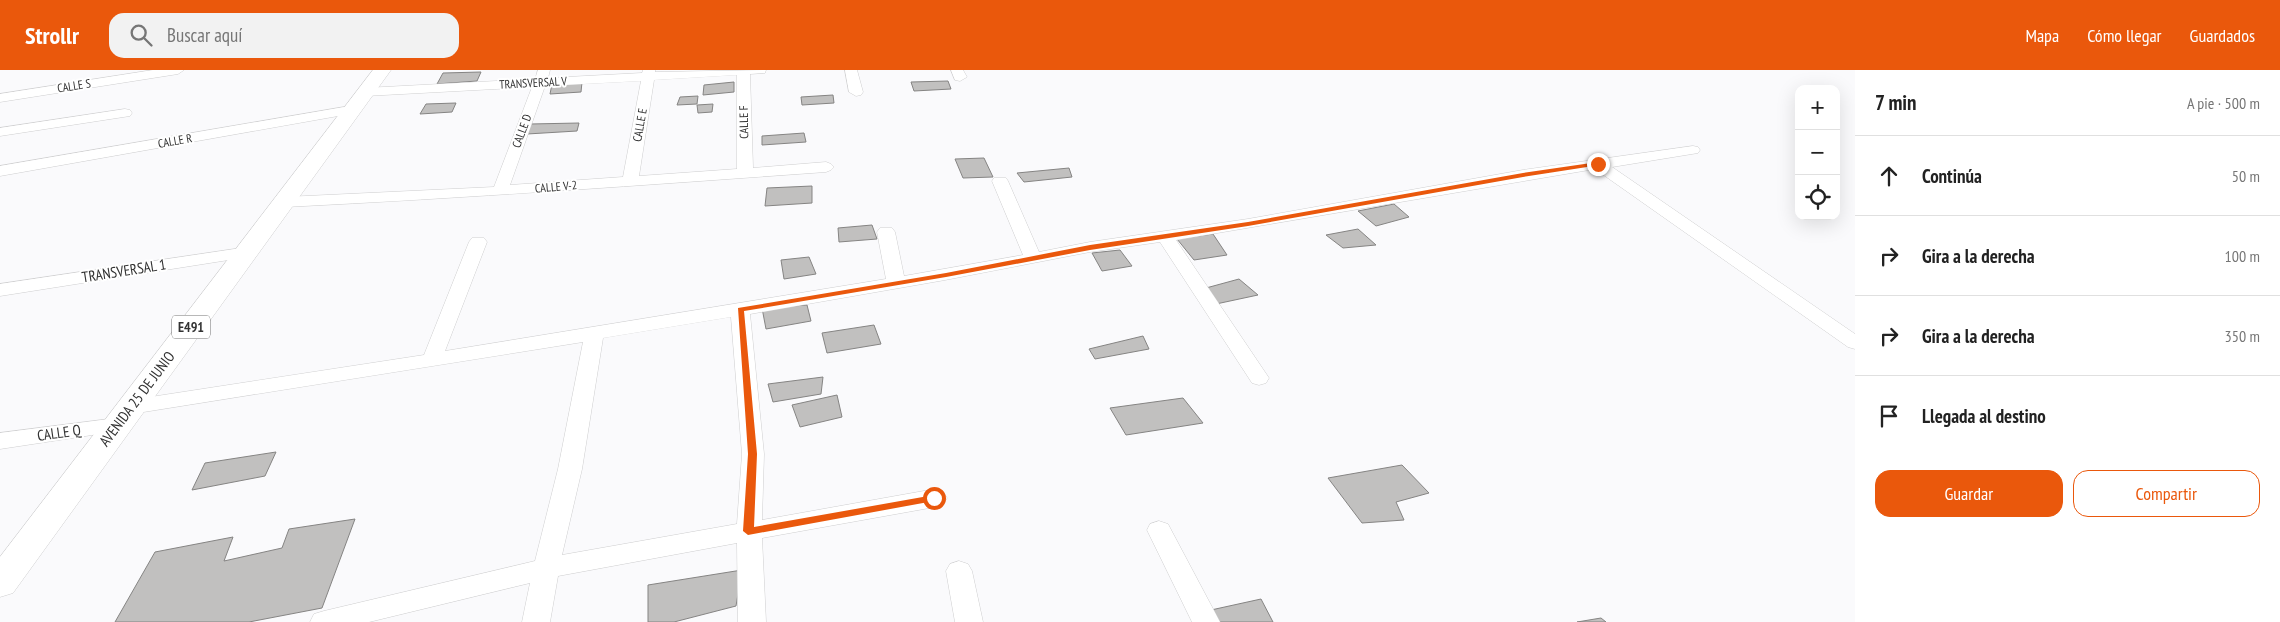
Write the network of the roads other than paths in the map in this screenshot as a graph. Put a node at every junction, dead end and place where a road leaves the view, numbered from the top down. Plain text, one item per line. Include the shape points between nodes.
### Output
1 (178, 70) edge
2 (382, 70) edge
3 (760, 70) edge
4 (851, 70) edge
5 (163, 71) edge
6 (742, 71) edge
7 (649, 74) edge
8 (542, 77) edge
9 (856, 92) dead end
10 (0, 98) edge
11 (358, 101) junction
12 (125, 113) dead end
13 (0, 132) edge
14 (1693, 150) dead end
15 (1598, 164) junction
16 (826, 166) dead end
17 (0, 171) edge
18 (745, 174) junction
19 (630, 181) junction
20 (1000, 181) dead end
21 (500, 191) junction
22 (285, 202) junction
23 (886, 232) dead end
24 (1165, 236) junction
25 (478, 242) dead end
26 (248, 252) junction
27 (1033, 258) junction
28 (896, 284) junction
29 (0, 290) edge
30 (740, 310) junction
31 (594, 334) junction
32 (1855, 344) edge
33 (432, 359) junction
34 (1259, 378) dead end
35 (124, 416) junction
36 (0, 441) edge
37 (934, 498) dead end
38 (1159, 530) dead end
39 (748, 531) junction
40 (546, 569) junction
41 (960, 571) dead end
42 (0, 583) edge
43 (324, 622) edge
44 (536, 622) edge
45 (752, 622) edge
46 (969, 622) edge
47 (1206, 622) edge

1 - 5 street, CALLE S
2 - 11 highway, AVENIDA 25 DE JUNIO / E491
3 - 6 street, TRANSVERSAL V
4 - 9 street
5 - 10 street, CALLE S
6 - 7 street, TRANSVERSAL V
6 - 18 street, CALLE F
7 - 8 street, TRANSVERSAL V
7 - 19 street, CALLE E
8 - 11 street, TRANSVERSAL V
8 - 21 street, CALLE D
11 - 17 street, CALLE R
11 - 22 highway, AVENIDA 25 DE JUNIO / E491
12 - 13 street
14 - 15 street, CALLE Q
15 - 24 street, CALLE Q
15 - 32 street
16 - 18 street, CALLE V-2
18 - 19 street, CALLE V-2
19 - 21 street, CALLE V-2
20 - 27 street
21 - 22 street, CALLE V-2
22 - 26 highway, AVENIDA 25 DE JUNIO / E491
23 - 28 street
24 - 27 street, CALLE Q
24 - 34 street
25 - 33 street
26 - 29 street, TRANSVERSAL 1
26 - 35 highway, AVENIDA 25 DE JUNIO / E491
27 - 28 street, CALLE Q
28 - 30 street, CALLE Q
30 - 31 street, CALLE Q
30 - 39 street via 753,454
31 - 33 street, CALLE Q
31 - 40 street via 570,468
33 - 35 street, CALLE Q
35 - 36 street, CALLE Q
35 - 42 highway, AVENIDA 25 DE JUNIO / E491
37 - 39 street
38 - 47 street
39 - 40 street
39 - 45 street
40 - 43 street
40 - 44 street
41 - 46 street

